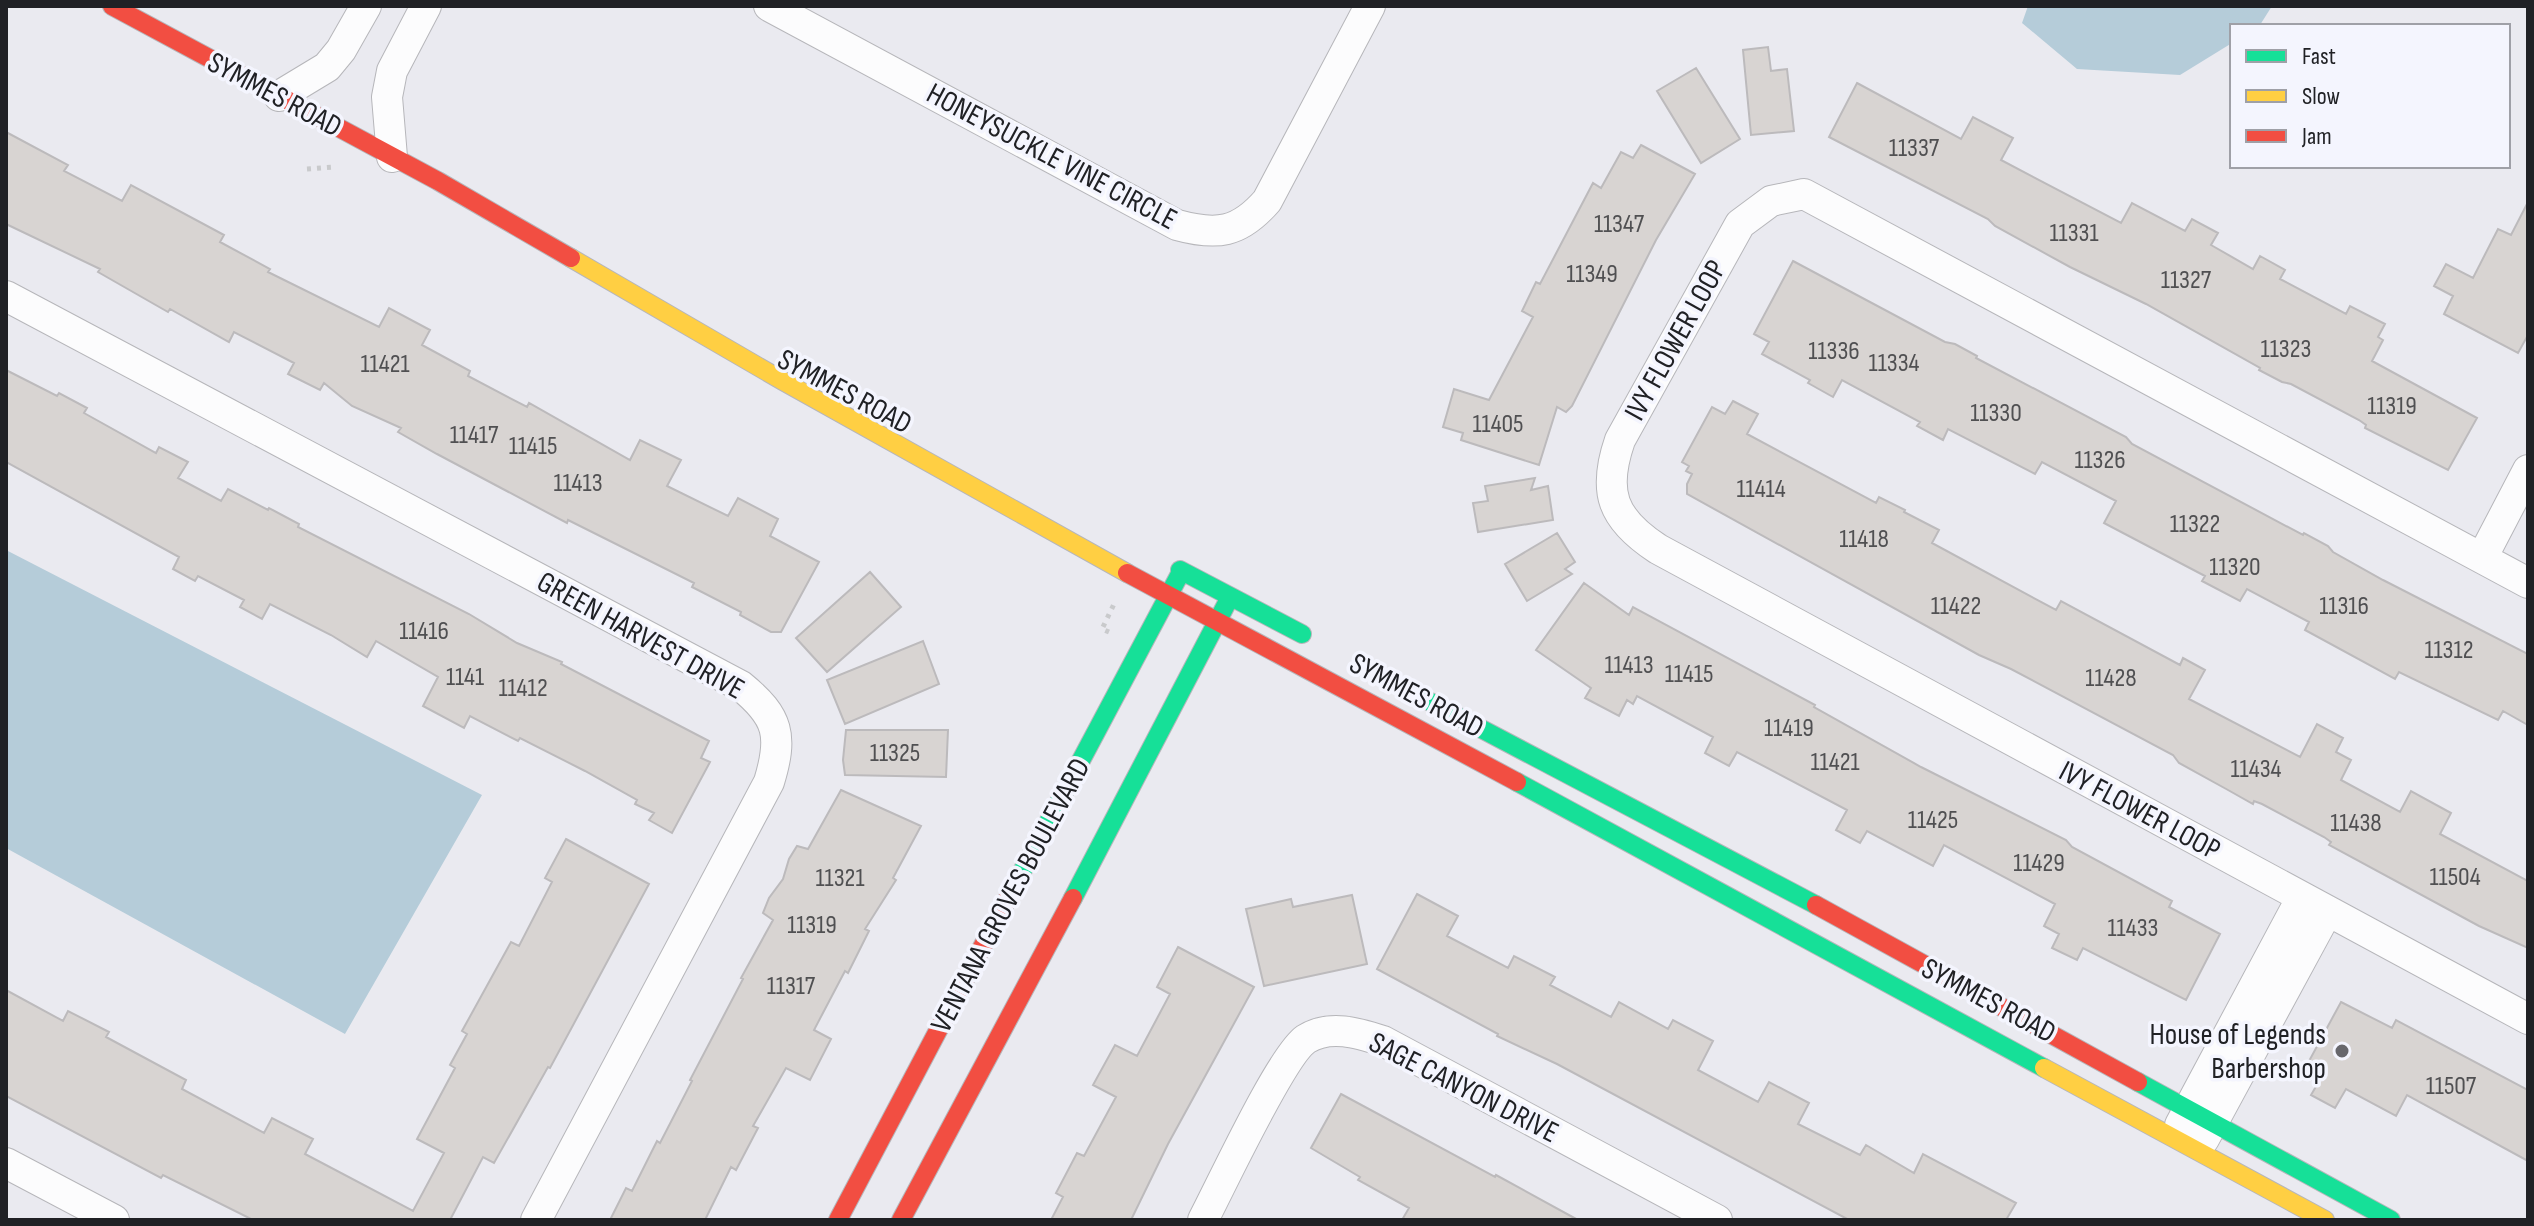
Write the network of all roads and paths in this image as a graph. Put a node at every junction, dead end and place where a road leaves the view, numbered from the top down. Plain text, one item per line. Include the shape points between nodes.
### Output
1 (112, 6) edge
2 (366, 6) edge
3 (426, 6) edge
4 (769, 6) edge
5 (1370, 6) edge
6 (279, 96) junction
7 (392, 157) junction
8 (438, 181) junction
9 (6, 296) edge
10 (759, 346) dead end
11 (2528, 470) edge
12 (2482, 558) junction
13 (1175, 567) joint
14 (2528, 583) edge
15 (1169, 595) junction
16 (1231, 596) junction
17 (1217, 623) junction
18 (1314, 641) dead end
19 (1398, 685) dead end
20 (2314, 904) junction
21 (2528, 1019) edge
22 (2201, 1115) junction
23 (2185, 1145) junction
24 (6, 1163) edge
25 (114, 1220) edge
26 (536, 1220) edge
27 (838, 1220) edge
28 (901, 1220) edge
29 (1203, 1220) edge
30 (1717, 1220) edge
31 (2325, 1220) edge
32 (2391, 1220) edge

1 - 6 street, SYMMES ROAD
2 - 6 street via 327,67
3 - 7 street via 392,71 387,97
4 - 5 street, HONEYSUCKLE VINE CIRCLE via 1177,225 1207,233 1234,228 1267,201
6 - 7 street, SYMMES ROAD
7 - 8 street, SYMMES ROAD
8 - 10 street, SYMMES ROAD
8 - 15 street, SYMMES ROAD via 783,381
9 - 26 street, GREEN HARVEST DRIVE via 741,686 762,704 776,728 778,754 769,782
11 - 12 street
12 - 14 street, IVY FLOWER LOOP
12 - 20 street, IVY FLOWER LOOP via 1804,194 1771,201 1740,224 1620,440 1613,462 1614,503 1623,522 1639,537
13 - 15 street, VENTANA GROVES BOULEVARD
13 - 16 street, SYMMES ROAD
15 - 17 street, SYMMES ROAD
15 - 27 street, VENTANA GROVES BOULEVARD
16 - 17 street, VENTANA GROVES BOULEVARD
16 - 18 street, SYMMES ROAD
17 - 23 street, SYMMES ROAD
17 - 28 street, VENTANA GROVES BOULEVARD
19 - 22 street, SYMMES ROAD
20 - 21 street, IVY FLOWER LOOP
20 - 22 street
22 - 23 street
22 - 32 street, SYMMES ROAD
23 - 31 street, SYMMES ROAD
24 - 25 street
29 - 30 street, SAGE CANYON DRIVE via 1282,1069 1305,1040 1328,1031 1383,1041

